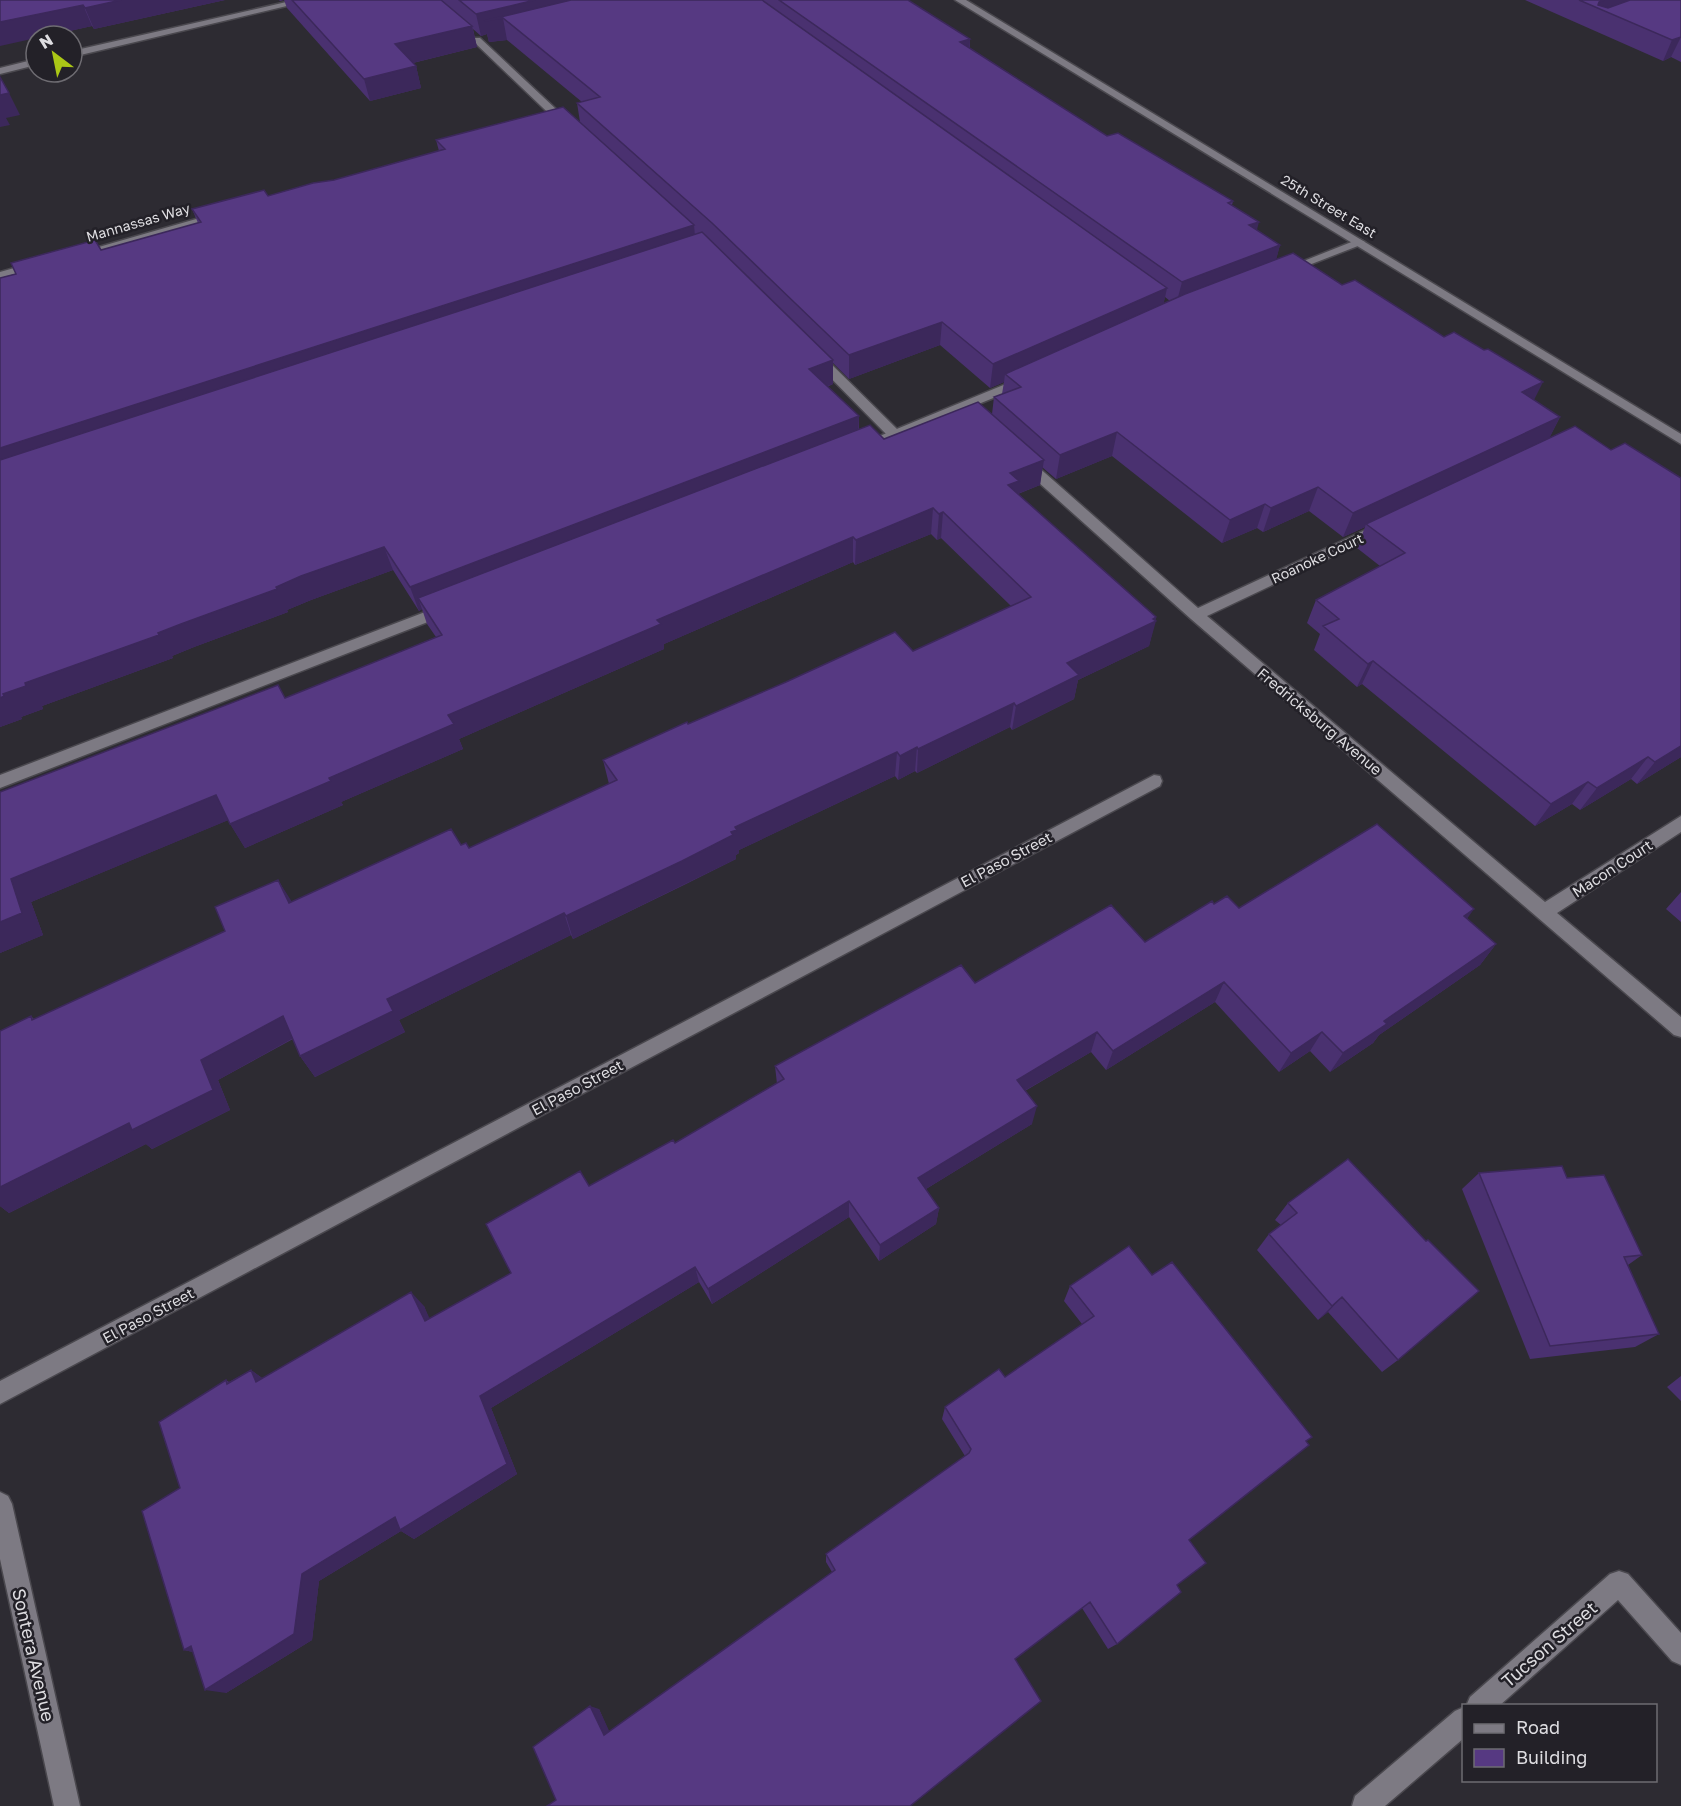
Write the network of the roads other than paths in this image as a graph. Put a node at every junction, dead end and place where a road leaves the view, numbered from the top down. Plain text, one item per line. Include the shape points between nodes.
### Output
1 (307, 0) edge
2 (960, 0) edge
3 (478, 37) edge
4 (84, 51) edge
5 (24, 65) edge
6 (0, 71) edge
7 (579, 135) edge
8 (230, 213) edge
9 (1359, 242) junction
10 (69, 257) edge
11 (46, 264) edge
12 (1273, 275) edge
13 (0, 276) edge
14 (809, 350) edge
15 (1038, 374) edge
16 (894, 434) junction
17 (1681, 440) edge
18 (1009, 447) edge
19 (850, 452) edge
20 (1390, 524) edge
21 (458, 604) edge
22 (1196, 615) junction
23 (1154, 781) dead end
24 (0, 782) edge
25 (1681, 823) edge
26 (1544, 912) junction
27 (1681, 1029) edge
28 (0, 1394) edge
29 (0, 1504) edge
30 (1681, 1652) edge
31 (1481, 1704) edge
32 (1462, 1721) edge
33 (67, 1806) edge
34 (1365, 1806) edge

1 - 4 street
2 - 9 street, 25th Street East
3 - 7 street via 557,122
5 - 6 street
8 - 10 street, Mannassas Way
9 - 12 street
9 - 17 street, 25th Street East
11 - 13 street
14 - 16 street
15 - 16 street via 968,411
16 - 19 street
18 - 22 street, Fredricksburg Avenue
20 - 22 street, Roanoke Court
21 - 24 street
22 - 26 street, Fredricksburg Avenue
23 - 28 street, El Paso Street
25 - 26 street, Macon Court
26 - 27 street, Fredricksburg Avenue
29 - 33 street, Sontera Avenue
30 - 31 street, Tucson Street via 1619,1583
32 - 34 street

